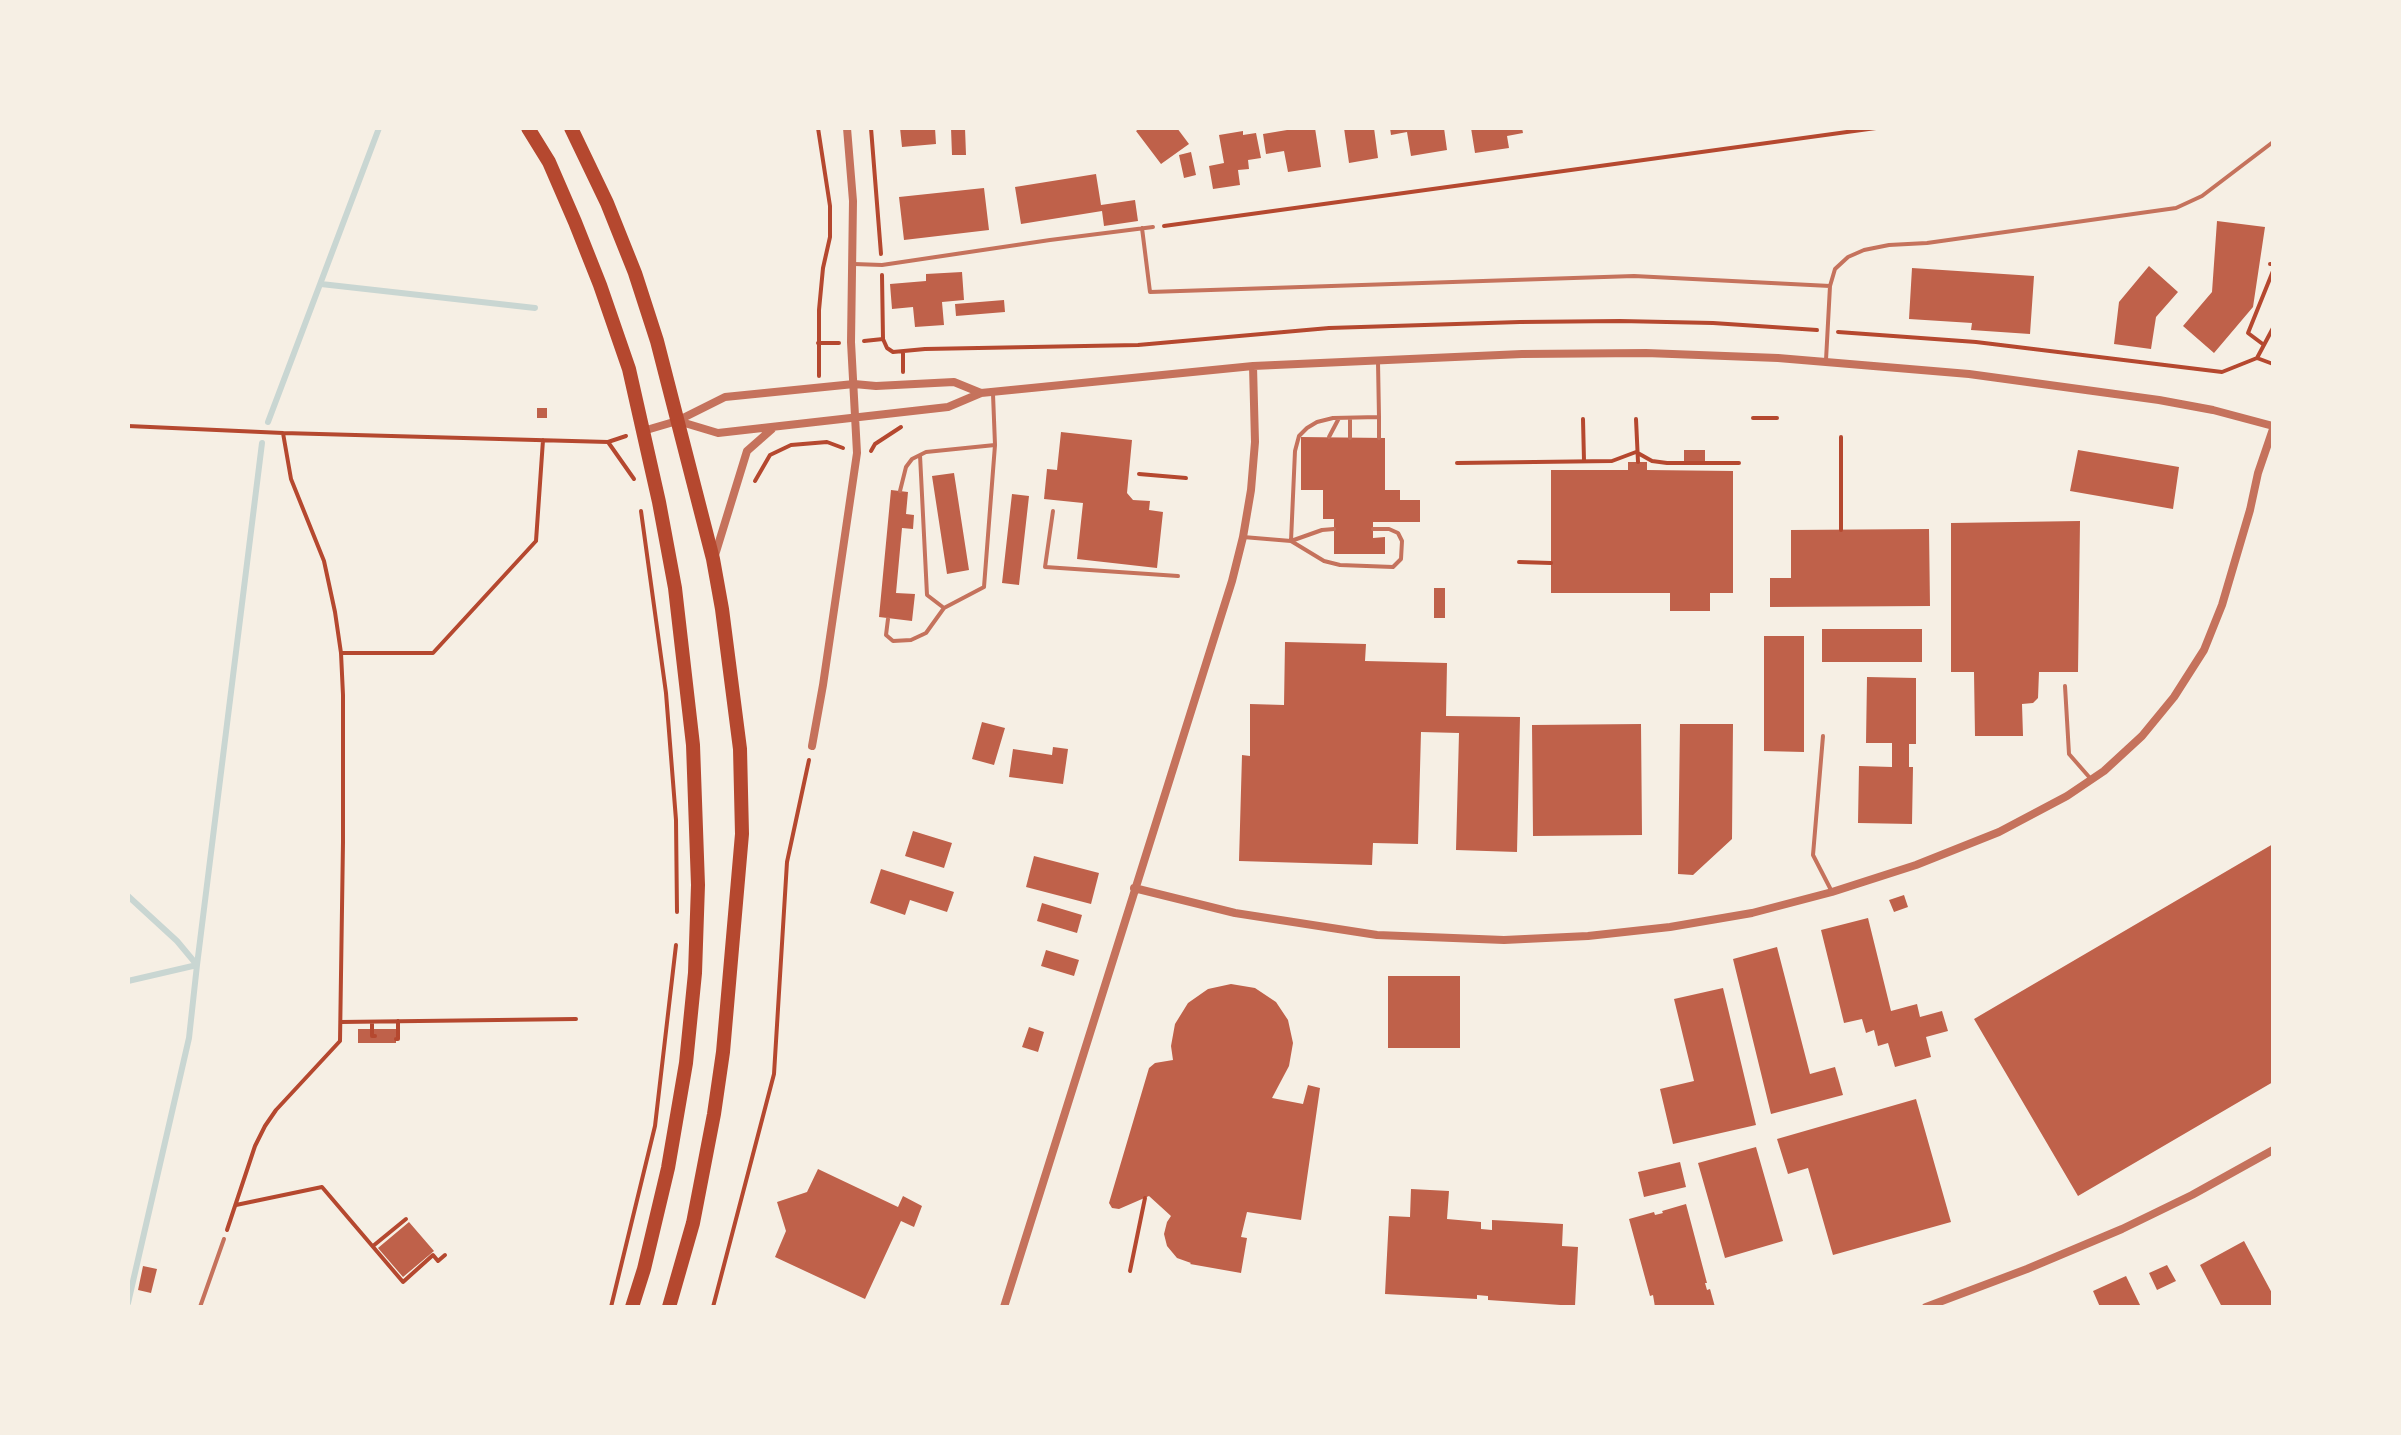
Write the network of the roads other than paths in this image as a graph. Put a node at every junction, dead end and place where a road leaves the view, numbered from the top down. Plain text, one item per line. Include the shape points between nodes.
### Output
1 (528, 128) edge
2 (571, 128) edge
3 (847, 128) edge
4 (2273, 142) edge
5 (1153, 227) road end
6 (1142, 228) junction
7 (853, 264) junction
8 (1830, 286) junction
9 (1378, 360) junction
10 (1826, 362) junction
11 (1253, 366) junction
12 (854, 384) junction
13 (993, 392) junction
14 (981, 393) junction
15 (857, 416) junction
16 (1379, 417) junction
17 (1339, 418) junction
18 (1350, 418) junction
19 (677, 421) junction
20 (773, 428) junction
21 (2273, 428) edge
22 (643, 431) junction
23 (1329, 437) dead end
24 (1350, 438) dead end
25 (1379, 438) dead end
26 (995, 445) junction
27 (920, 455) junction
28 (1294, 483) junction
29 (1301, 483) dead end
30 (900, 491) dead end
31 (1053, 511) dead end
32 (1334, 529) dead end
33 (1373, 529) dead end
34 (1243, 537) junction
35 (1291, 541) junction
36 (713, 559) junction
37 (1178, 576) dead end
38 (944, 608) junction
39 (888, 619) dead end
40 (2065, 686) dead end
41 (1823, 736) dead end
42 (812, 746) road end
43 (2092, 779) junction
44 (1134, 888) junction
45 (1832, 892) junction
46 (2273, 1150) edge
47 (224, 1239) road end
48 (200, 1307) edge
49 (632, 1307) edge
50 (669, 1307) edge
51 (1004, 1307) edge
52 (1926, 1307) edge

1 - 22 main road via 549,162 600,285 629,369
2 - 19 main road via 635,273
3 - 7 street
4 - 8 lane via 2189,204 1864,250 1835,269
5 - 6 lane
6 - 7 lane via 882,265
6 - 8 lane via 1150,292 1634,276
7 - 12 street
8 - 10 lane
9 - 10 street via 1646,353
9 - 11 street
9 - 16 lane
10 - 21 street via 1969,374 2159,400
11 - 13 street
11 - 34 street via 1255,442
12 - 14 street via 954,382
12 - 15 street
12 - 19 street via 725,397
13 - 14 street
13 - 26 lane
14 - 15 street via 948,407
15 - 20 street
15 - 42 street via 856,466
16 - 18 lane
16 - 25 lane
17 - 18 lane
17 - 23 lane
17 - 28 lane via 1317,422 1299,436
18 - 24 lane
19 - 20 street via 718,433
19 - 22 street
19 - 36 main road
20 - 36 street via 747,451
21 - 43 street via 2204,650 2142,736
22 - 49 main road via 685,666 698,885 686,1063 668,1168
26 - 27 lane
26 - 38 lane via 984,587
27 - 30 lane via 906,467
27 - 38 lane via 927,595
28 - 29 lane
28 - 35 lane
31 - 37 lane via 1045,567
32 - 35 lane
33 - 35 lane via 1398,533 1401,559 1393,567 1324,561
34 - 35 lane
34 - 44 street
36 - 50 main road via 740,749 742,834 716,1099 693,1223
38 - 39 lane via 926,633 911,640 893,641 886,635
40 - 43 lane via 2069,754
41 - 45 lane via 1813,855
43 - 45 street via 1999,832
44 - 45 street via 1235,913 1377,935 1504,940 1670,927
44 - 51 street
46 - 52 street via 2122,1229
47 - 48 lane

